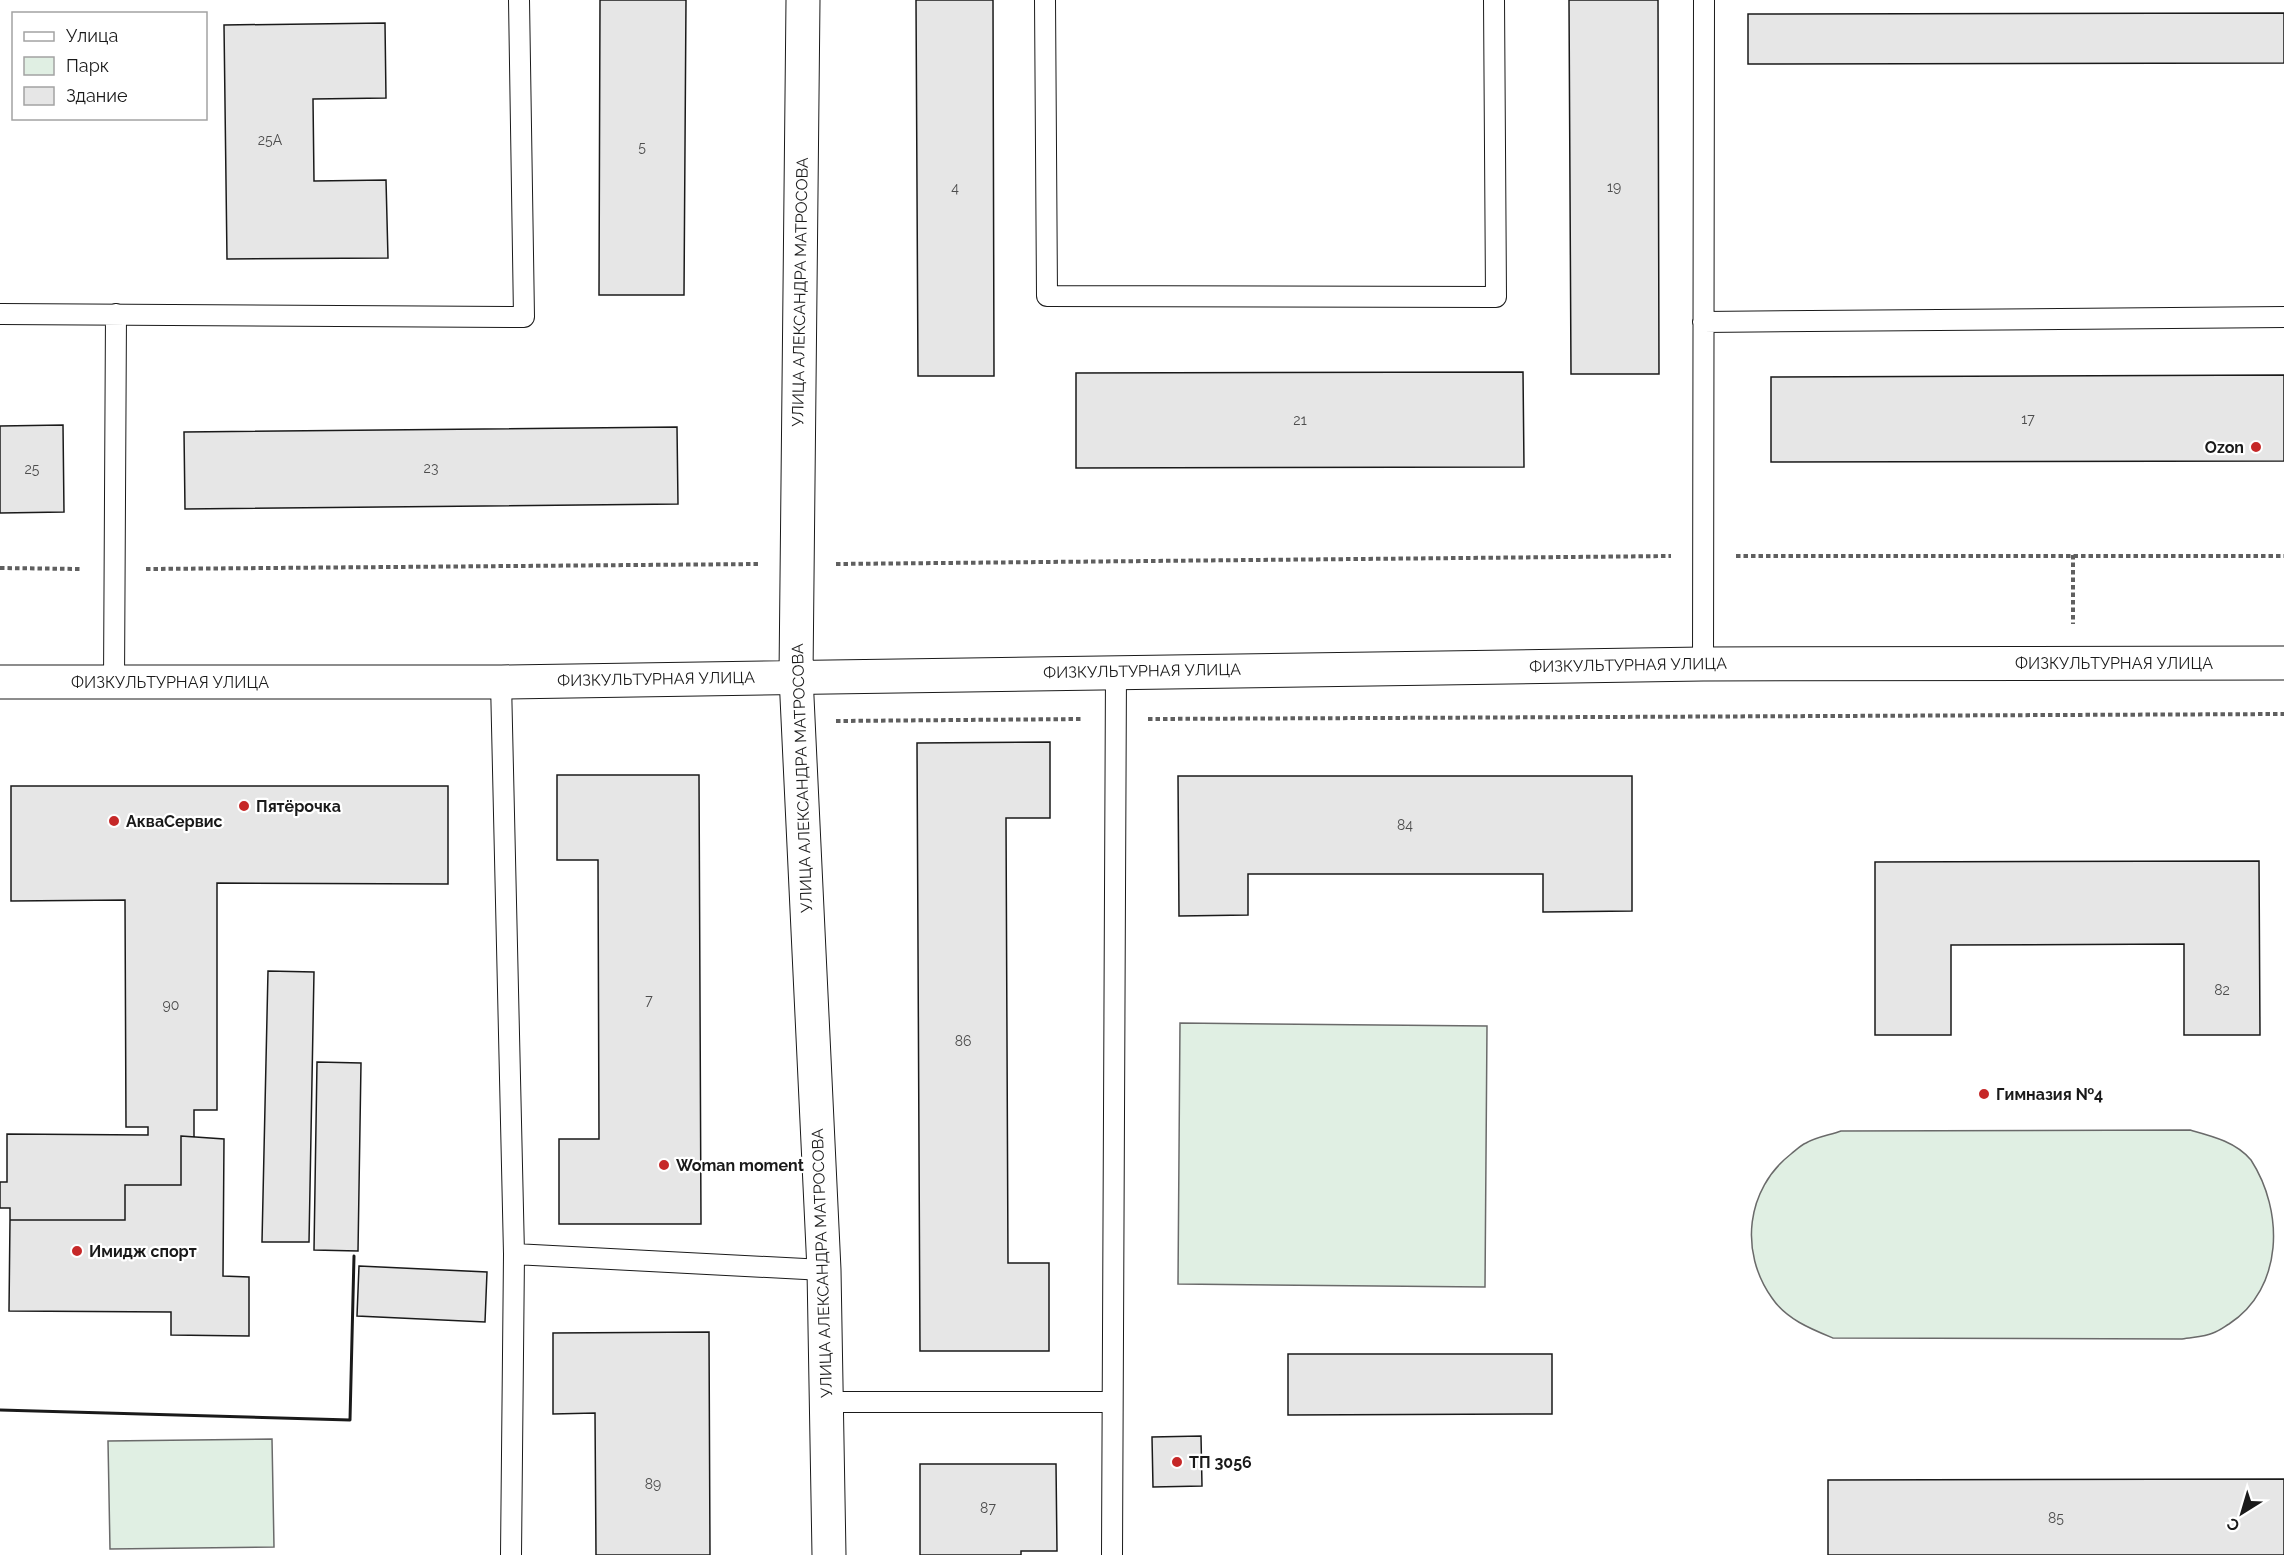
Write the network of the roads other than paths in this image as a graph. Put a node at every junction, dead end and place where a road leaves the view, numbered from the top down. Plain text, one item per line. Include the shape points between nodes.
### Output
1 (519, 0) edge
2 (803, 0) edge
3 (1045, 0) edge
4 (1494, 0) edge
5 (1704, 0) edge
6 (0, 314) edge
7 (116, 314) junction
8 (2284, 317) edge
9 (1703, 322) junction
10 (2284, 663) edge
11 (1702, 664) junction
12 (1116, 672) junction
13 (796, 676) junction
14 (0, 682) edge
15 (114, 682) junction
16 (501, 682) junction
17 (514, 1254) junction
18 (824, 1270) junction
19 (826, 1402) junction
20 (1112, 1402) junction
21 (511, 1555) edge
22 (829, 1555) edge
23 (1112, 1555) edge

1 - 7 lane via 524,317
2 - 13 street, УЛИЦА АЛЕКСАНДРА МАТРОСОВА
3 - 4 lane via 1047,296 1496,297
5 - 9 lane
6 - 7 lane
7 - 15 lane
8 - 9 lane
9 - 11 lane
10 - 11 street, ФИЗКУЛЬТУРНАЯ УЛИЦА
11 - 12 street, ФИЗКУЛЬТУРНАЯ УЛИЦА
12 - 13 street, ФИЗКУЛЬТУРНАЯ УЛИЦА
12 - 20 lane
13 - 16 street, ФИЗКУЛЬТУРНАЯ УЛИЦА
13 - 18 street, УЛИЦА АЛЕКСАНДРА МАТРОСОВА
14 - 15 street, ФИЗКУЛЬТУРНАЯ УЛИЦА
15 - 16 street, ФИЗКУЛЬТУРНАЯ УЛИЦА
16 - 17 lane
17 - 18 lane
17 - 21 lane
18 - 19 street, УЛИЦА АЛЕКСАНДРА МАТРОСОВА
19 - 20 lane
19 - 22 street, УЛИЦА АЛЕКСАНДРА МАТРОСОВА
20 - 23 lane

